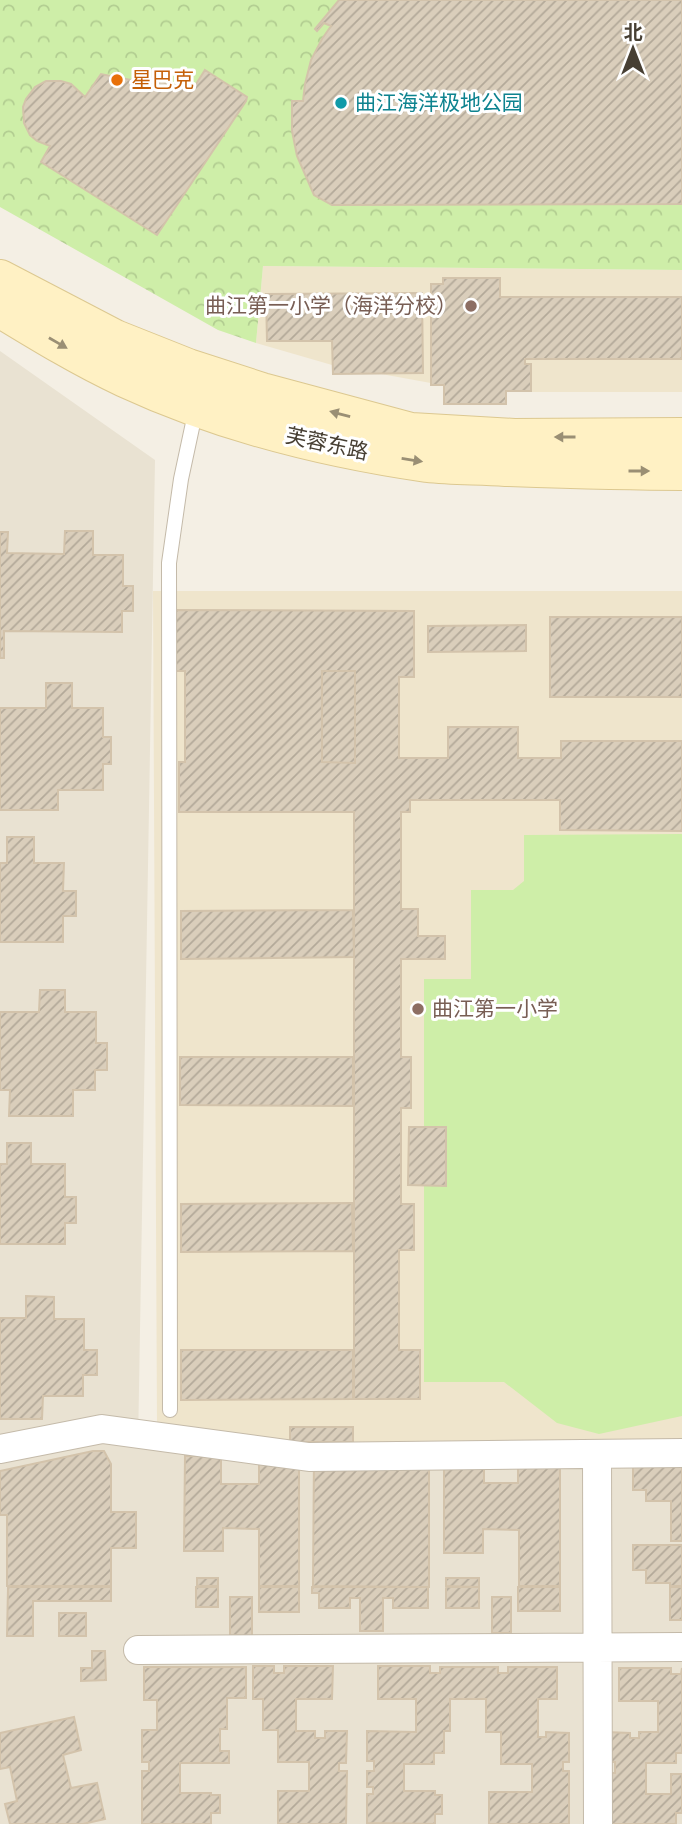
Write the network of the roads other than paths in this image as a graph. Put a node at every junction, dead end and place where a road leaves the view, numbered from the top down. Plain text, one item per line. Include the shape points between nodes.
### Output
1 (0, 279) edge
2 (0, 308) edge
3 (196, 407) junction
4 (682, 437) edge
5 (682, 471) edge
6 (170, 1410) dead end
7 (0, 1448) edge
8 (682, 1453) edge
9 (597, 1454) junction
10 (682, 1647) edge
11 (597, 1649) junction
12 (138, 1650) dead end
13 (598, 1824) edge

4 -> 1 main road, 芙蓉东路 via 514,438 411,432 188,368 115,339
2 -> 3 main road, 芙蓉东路 via 64,347
3 -> 5 main road, 芙蓉东路 via 268,430 430,463
3 - 6 lane via 169,563
7 - 9 street via 102,1429 309,1457
8 - 9 street
9 - 11 street
10 - 11 street
11 - 12 street
11 - 13 street

